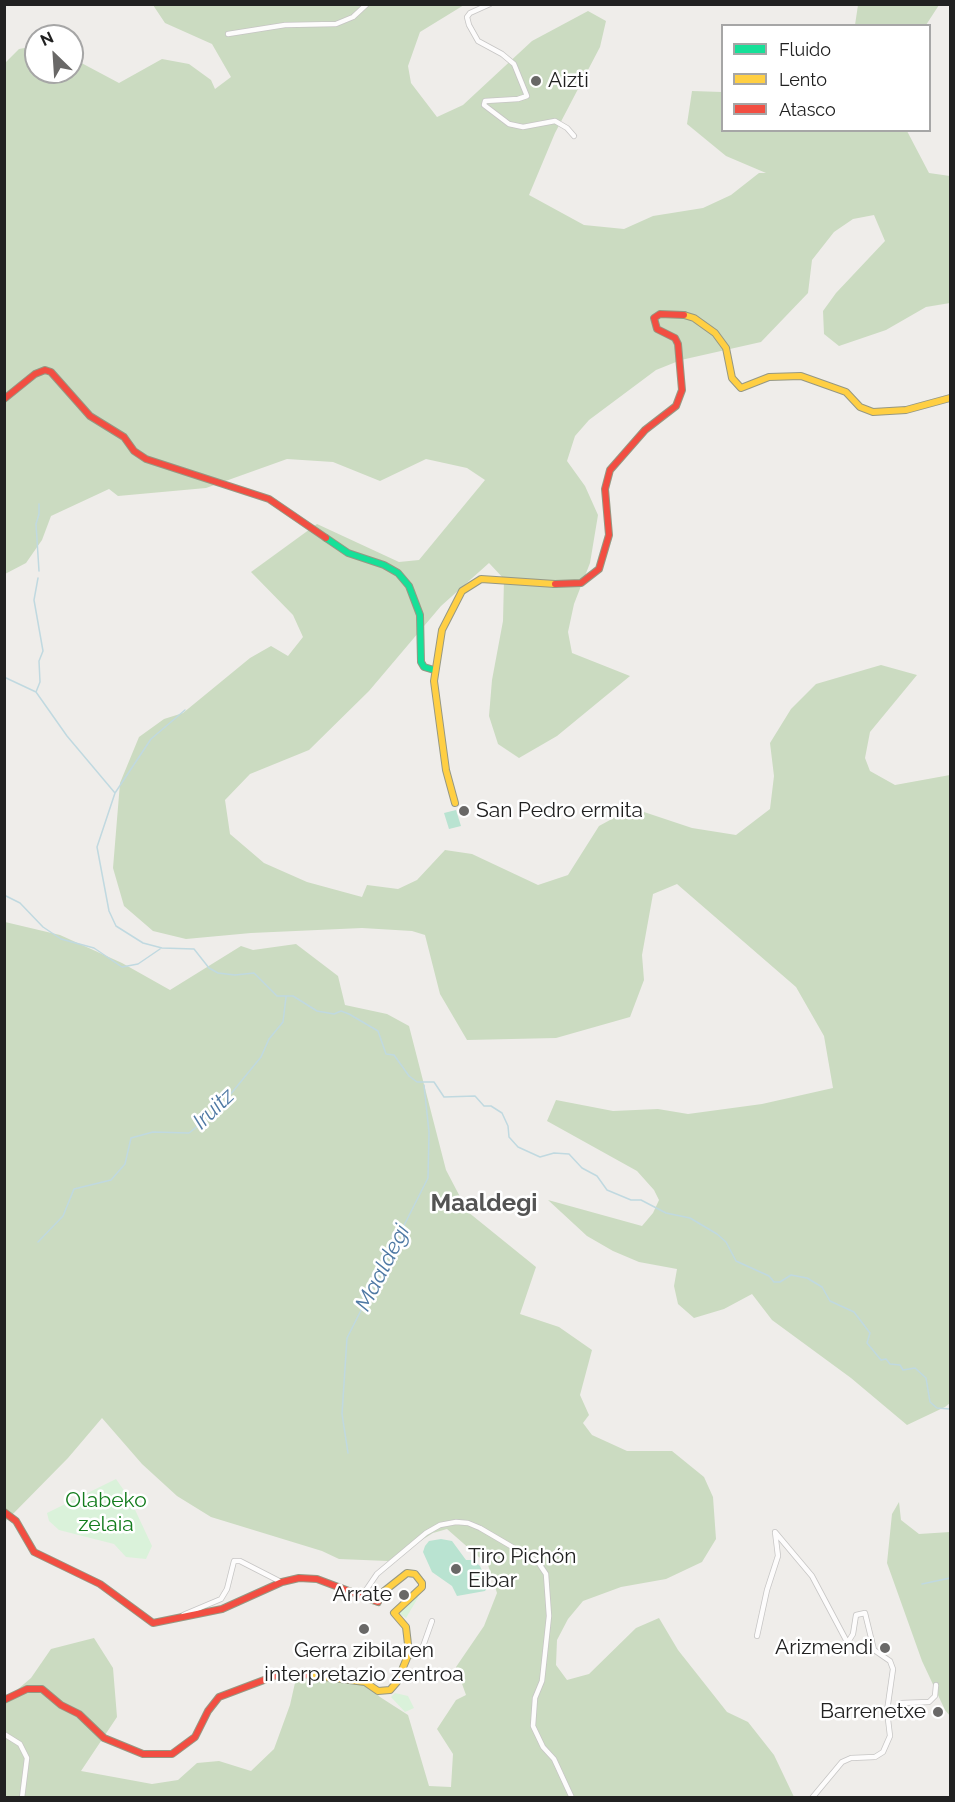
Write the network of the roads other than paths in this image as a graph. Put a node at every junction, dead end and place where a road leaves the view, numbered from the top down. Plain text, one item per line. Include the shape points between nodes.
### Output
1 (367, 4) edge
2 (489, 4) edge
3 (228, 34) dead end
4 (574, 136) dead end
5 (951, 398) edge
6 (4, 399) edge
7 (434, 670) junction
8 (455, 803) dead end
9 (4, 1512) edge
10 (282, 1582) junction
11 (362, 1596) junction
12 (178, 1618) junction
13 (432, 1621) dead end
14 (757, 1636) dead end
15 (410, 1654) junction
16 (936, 1685) dead end
17 (4, 1700) edge
18 (889, 1718) junction
19 (4, 1734) edge
20 (22, 1797) edge
21 (572, 1797) edge
22 (812, 1797) edge

1 - 3 street via 353,17 336,24 285,25
2 - 4 street via 470,13 468,25 478,41 514,64 527,96 485,101 484,105 509,124 523,127 555,121
5 - 7 street via 906,410 873,412 860,407 846,392 801,376 769,377 741,388 732,378 726,348 715,333 694,318 660,314 654,318 657,329 675,338 680,350 680,398 610,470 605,489 609,535 599,569 581,583 481,579 467,585 442,630
6 - 7 street via 35,374 51,372 90,416 124,437 146,459 269,499 348,553 398,573 410,586 420,615 421,663
7 - 8 street via 446,770
9 - 12 street via 16,1521 34,1552 100,1584 148,1621
10 - 11 street via 317,1579
10 - 12 street via 222,1609
10 - 12 street via 234,1561 221,1599
11 - 15 street via 376,1601 399,1576 407,1573 415,1574 422,1582 422,1587 394,1613 406,1627
11 - 21 street via 377,1574 440,1525 468,1522 538,1562 546,1574 549,1616 543,1681 535,1698 533,1726
13 - 15 street via 421,1652
14 - 18 street via 778,1556 775,1532 812,1576 848,1642 856,1615 864,1613 874,1650 890,1661 893,1669
15 - 17 street via 397,1682 384,1692 360,1681 291,1673 230,1691 212,1706 195,1737 166,1756 143,1754 104,1738 79,1714 63,1707 42,1689 27,1689
16 - 18 street via 935,1696 929,1702 901,1703
18 - 22 street via 890,1736 883,1752 842,1762
19 - 20 street via 20,1744 27,1758

